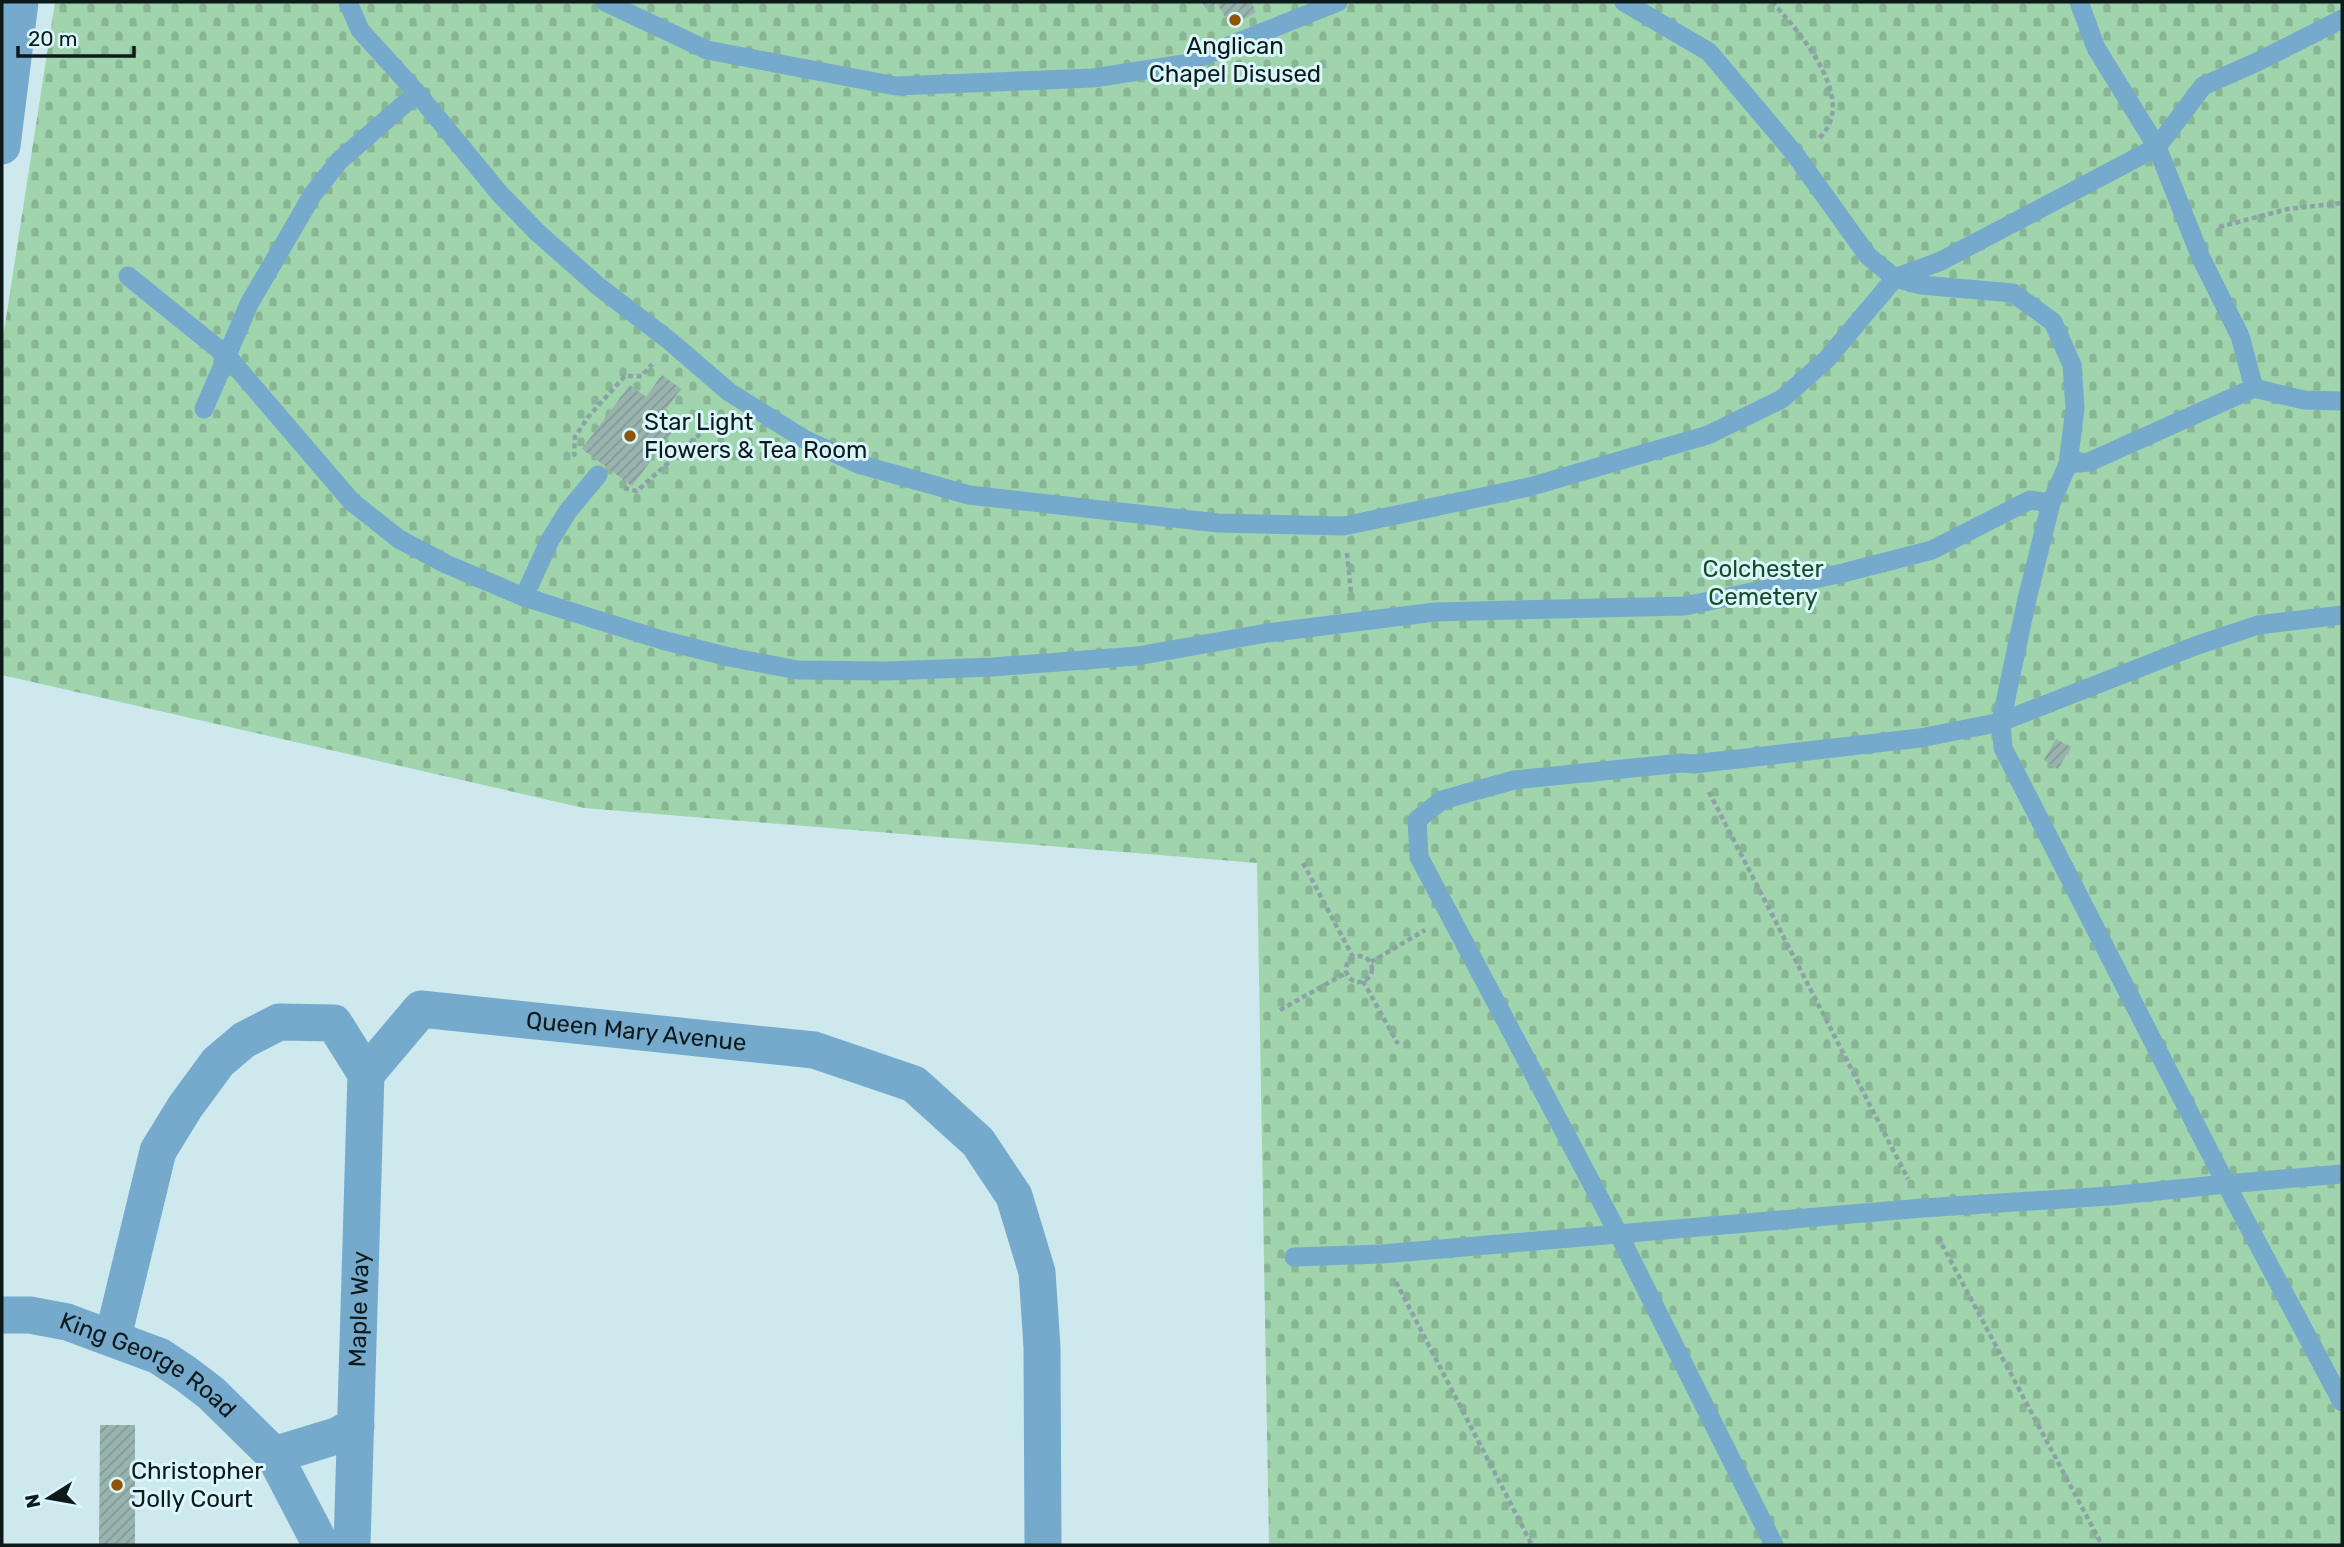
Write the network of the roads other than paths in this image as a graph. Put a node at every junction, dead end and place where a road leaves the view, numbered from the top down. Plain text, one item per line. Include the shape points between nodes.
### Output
1 (20, 2) edge
2 (348, 2) edge
3 (605, 2) edge
4 (1338, 2) edge
5 (1624, 2) edge
6 (2079, 2) edge
7 (2342, 19) edge
8 (417, 93) junction
9 (2, 146) edge
10 (2157, 147) junction
11 (128, 276) dead end
12 (1895, 278) junction
13 (226, 356) junction
14 (2254, 388) junction
15 (2342, 401) edge
16 (204, 409) dead end
17 (2068, 464) junction
18 (598, 475) road end
19 (2052, 503) junction
20 (524, 597) junction
21 (2342, 615) edge
22 (2001, 722) junction
23 (366, 1074) junction
24 (2342, 1174) edge
25 (2226, 1184) junction
26 (1618, 1234) junction
27 (1294, 1257) dead end
28 (2, 1315) edge
29 (113, 1337) junction
30 (2342, 1402) edge
31 (356, 1426) junction
32 (274, 1455) junction
33 (321, 1545) edge
34 (352, 1545) edge
35 (1043, 1545) edge
36 (1774, 1545) edge

1 - 9 street
2 - 8 lane via 360,30
3 - 4 lane via 707,50 896,86 1093,78 1184,64
5 - 12 lane via 1709,52 1794,153 1868,256
6 - 10 lane via 2096,48
7 - 10 lane via 2203,86
8 - 12 lane via 538,233 729,392 804,439 858,464 970,495 1218,523 1345,526 1528,487 1708,435 1782,399 1827,359
8 - 13 lane via 340,162 313,194 249,304
10 - 12 lane via 1941,261
10 - 14 lane via 2201,258 2240,337
11 - 13 lane
12 - 17 lane via 1921,285 2013,293 2053,323 2072,365 2075,408
13 - 16 lane
13 - 20 lane via 352,502 399,539
14 - 15 lane via 2304,400
14 - 17 lane via 2089,461
17 - 19 lane
18 - 20 lane via 550,540
19 - 20 lane via 2030,500 1932,550 1685,606 1435,612 1267,633 1137,656 993,667 798,670 663,640
19 - 22 lane
21 - 22 lane via 2258,625
22 - 25 lane via 2003,748
22 - 26 lane via 1920,738 1514,780 1442,800 1417,820 1419,857
23 - 29 street via 334,1023 279,1023 244,1040 218,1062 158,1151
23 - 31 street, Maple Way
23 - 35 street, Queen Mary Avenue via 421,1009 814,1050 914,1084 978,1142 1014,1196 1037,1272
24 - 25 lane
25 - 26 lane
25 - 30 lane
26 - 27 lane
26 - 36 lane
28 - 29 street, King George Road via 67,1322
29 - 32 street, King George Road via 159,1356 186,1374
31 - 32 street
31 - 34 street, Maple Way
32 - 33 street, King George Road

